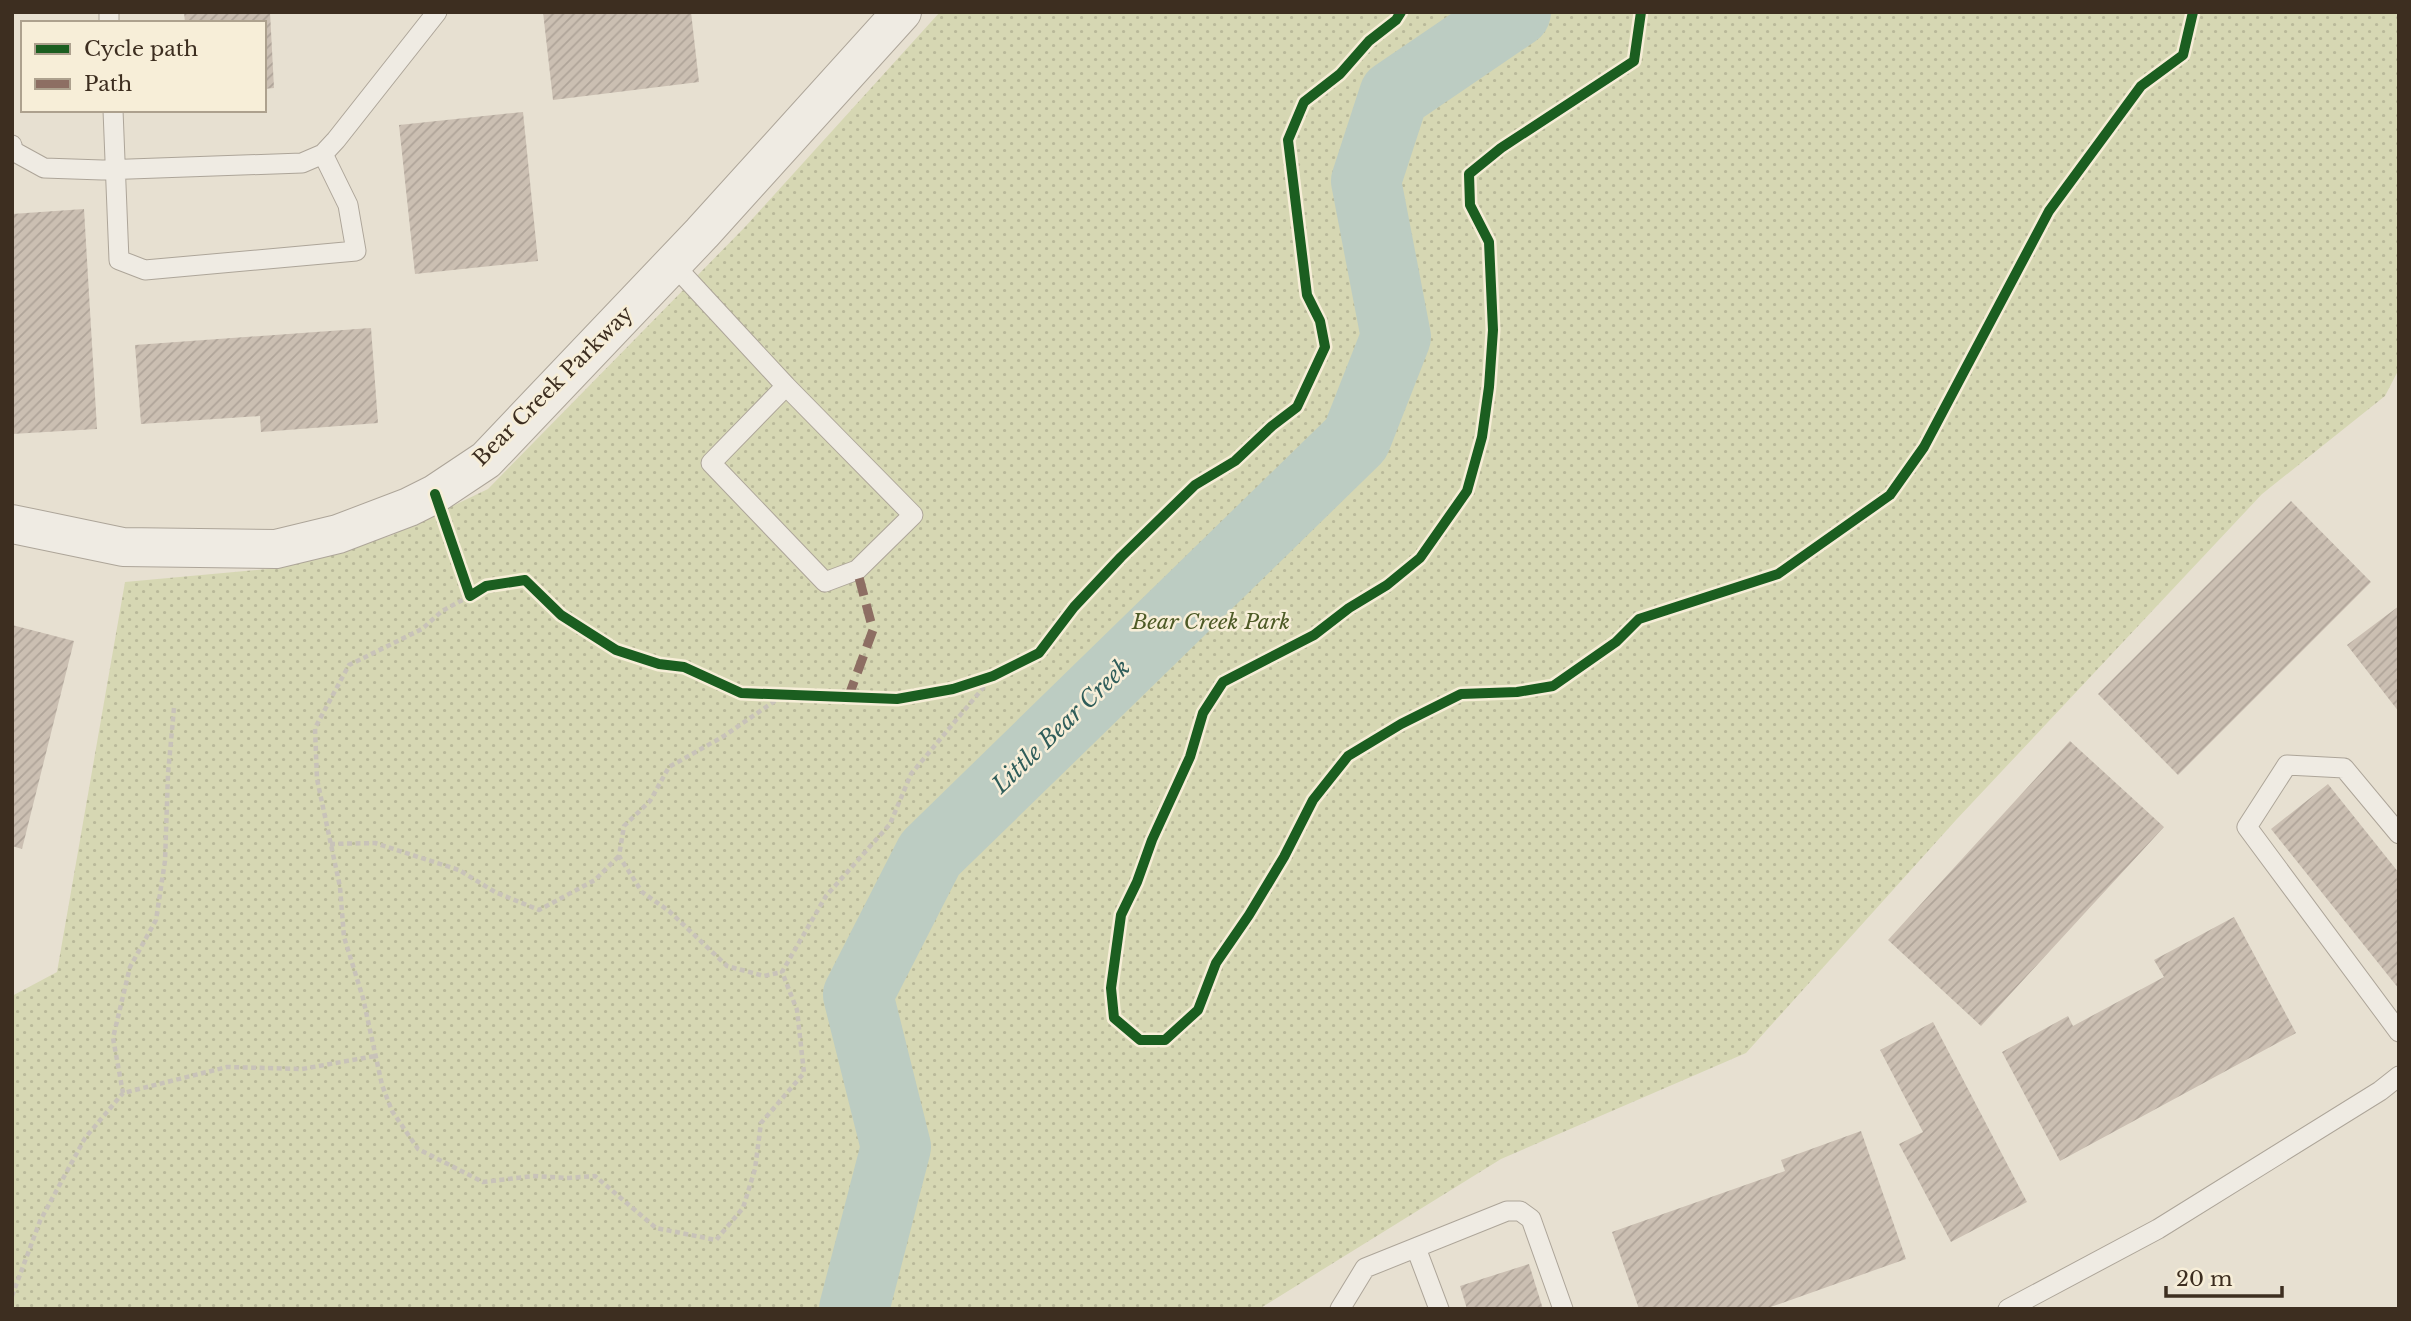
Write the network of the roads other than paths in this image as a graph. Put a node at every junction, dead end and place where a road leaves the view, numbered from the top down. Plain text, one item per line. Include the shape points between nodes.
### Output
1 (437, 12) edge
2 (902, 12) edge
3 (113, 112) edge
4 (13, 149) edge
5 (323, 154) junction
6 (115, 169) junction
7 (673, 264) junction
8 (786, 386) junction
9 (12, 524) edge
10 (2399, 834) edge
11 (2399, 1032) edge
12 (2399, 1076) edge
13 (1416, 1248) junction
14 (1340, 1309) edge
15 (1439, 1309) edge
16 (1563, 1309) edge
17 (2008, 1309) edge

1 - 5 lane
2 - 7 street, Bear Creek Parkway
3 - 6 lane
4 - 6 lane via 44,167
5 - 6 lane via 302,163
5 - 6 lane via 348,205 356,251 145,270 119,260
7 - 8 lane
7 - 9 street, Bear Creek Parkway via 486,460 409,507 338,534 276,548 123,547
8 - 8 lane via 912,515 857,570 825,582 711,463
10 - 11 lane via 2344,768 2287,765 2247,827
12 - 17 lane via 2158,1228
13 - 14 lane via 1364,1269
13 - 15 lane
13 - 16 lane via 1507,1210 1520,1211 1531,1219

